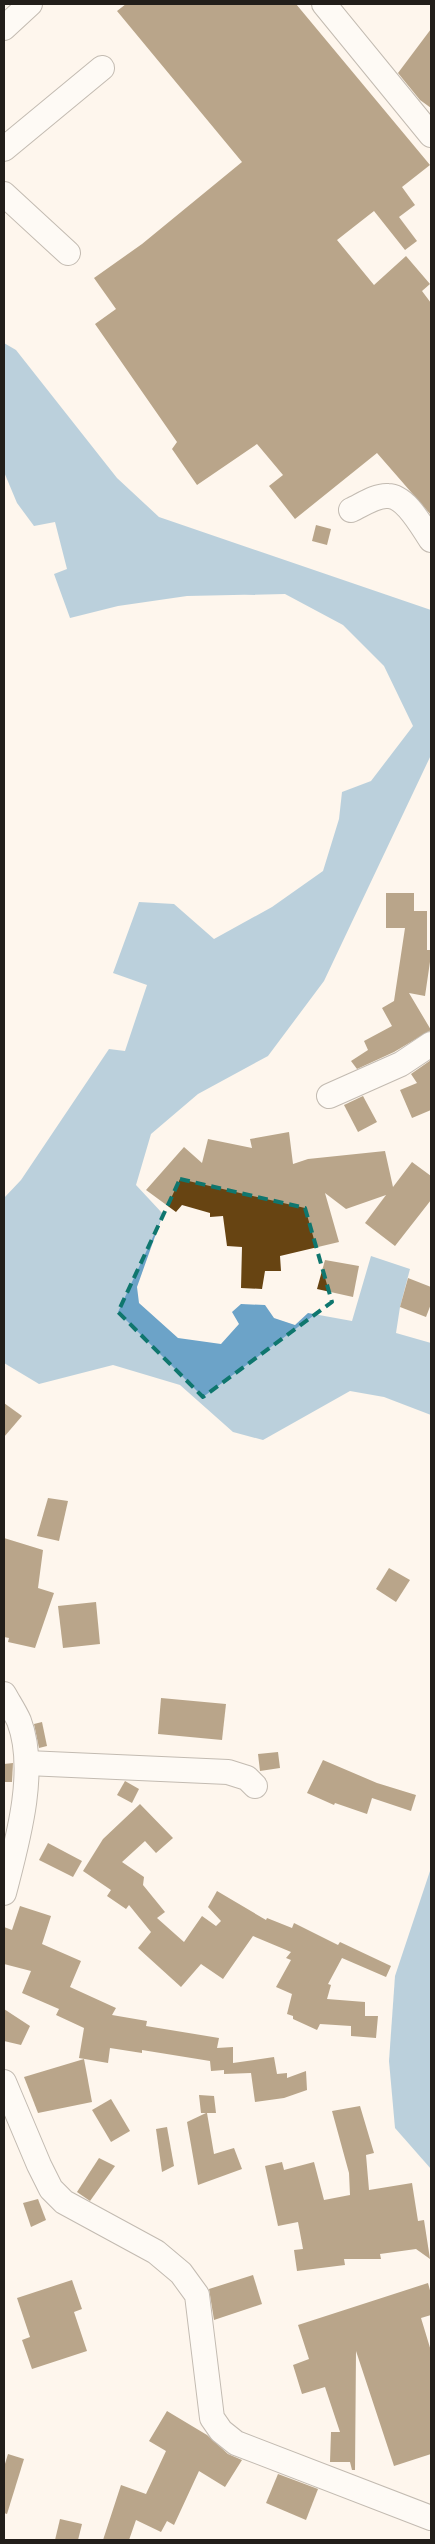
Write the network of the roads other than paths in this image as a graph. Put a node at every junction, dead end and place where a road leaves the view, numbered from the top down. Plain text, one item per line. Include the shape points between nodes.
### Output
1 (30, 4) edge
2 (324, 4) edge
3 (4, 28) edge
4 (102, 68) dead end
5 (431, 135) edge
6 (4, 149) edge
7 (4, 194) edge
8 (68, 253) dead end
9 (352, 510) dead end
10 (431, 540) edge
11 (431, 1044) edge
12 (329, 1096) dead end
13 (4, 1694) edge
14 (27, 1763) junction
15 (256, 1786) dead end
16 (4, 1893) edge
17 (4, 2082) edge
18 (431, 2518) edge

1 - 3 street
2 - 5 street
4 - 6 street
7 - 8 street
9 - 10 street via 374,498 389,496 403,502
11 - 12 street via 400,1064
13 - 14 street via 19,1722
14 - 15 street via 228,1772 247,1778
14 - 16 street via 22,1809
17 - 18 street via 38,2166 51,2189 64,2202 156,2252 182,2273 197,2295 212,2418 221,2431 236,2443

